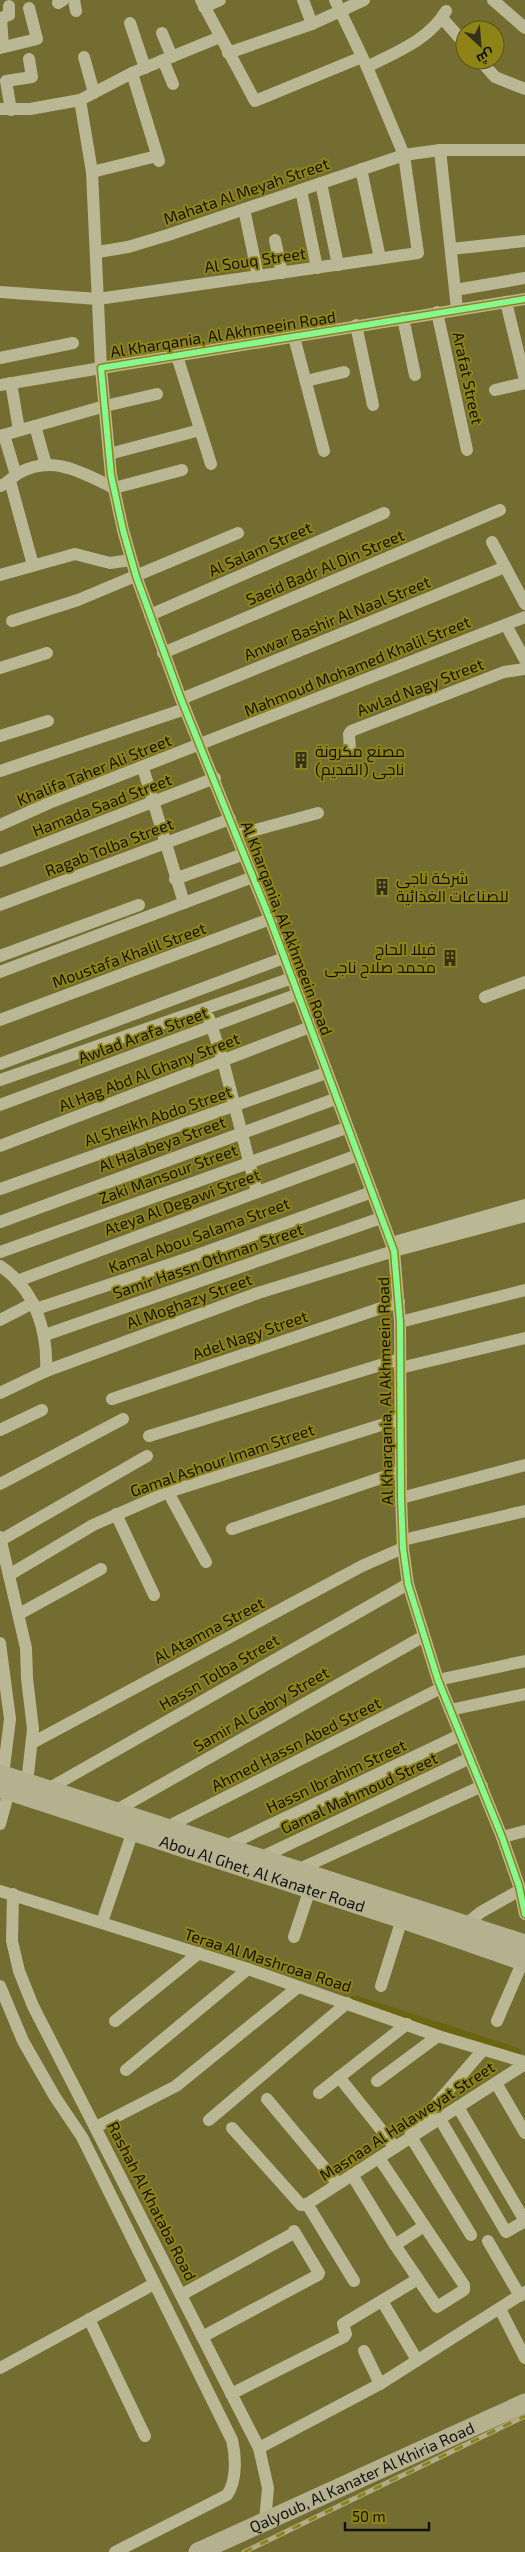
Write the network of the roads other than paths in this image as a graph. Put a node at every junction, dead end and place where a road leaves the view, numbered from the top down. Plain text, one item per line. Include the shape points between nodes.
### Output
1 (220, 0) edge
2 (303, 0) edge
3 (335, 0) edge
4 (364, 0) edge
5 (493, 0) edge
6 (203, 3) edge
7 (9, 6) dead end
8 (29, 8) dead end
9 (341, 12) junction
10 (130, 23) dead end
11 (312, 24) junction
12 (525, 28) edge
13 (455, 30) edge
14 (162, 33) dead end
15 (220, 37) junction
16 (2, 47) edge
17 (228, 54) junction
18 (84, 57) dead end
19 (167, 58) junction
20 (29, 59) dead end
21 (365, 62) junction
22 (145, 68) junction
23 (489, 70) edge
24 (132, 73) junction
25 (174, 84) dead end
26 (525, 88) edge
27 (94, 93) junction
28 (80, 100) junction
29 (6, 110) edge
30 (440, 150) junction
31 (525, 150) edge
32 (404, 155) junction
33 (360, 169) junction
34 (92, 172) junction
35 (321, 183) junction
36 (301, 190) junction
37 (244, 209) junction
38 (275, 240) dead end
39 (525, 241) edge
40 (451, 250) junction
41 (98, 252) junction
42 (380, 258) junction
43 (338, 265) junction
44 (317, 268) junction
45 (282, 273) junction
46 (258, 276) junction
47 (525, 278) edge
48 (455, 290) junction
49 (0, 292) edge
50 (98, 299) junction
51 (525, 299) edge
52 (506, 302) junction
53 (457, 309) junction
54 (437, 312) junction
55 (404, 318) junction
56 (356, 325) junction
57 (294, 337) junction
58 (73, 343) dead end
59 (177, 356) junction
60 (0, 358) edge
61 (102, 368) junction
62 (344, 372) dead end
63 (415, 375) dead end
64 (306, 382) junction
65 (525, 382) edge
66 (5, 384) edge
67 (495, 390) dead end
68 (156, 394) dead end
69 (373, 405) dead end
70 (104, 406) junction
71 (35, 426) junction
72 (19, 430) junction
73 (200, 430) junction
74 (2, 435) edge
75 (467, 450) dead end
76 (324, 451) dead end
77 (109, 454) junction
78 (211, 464) dead end
79 (46, 465) junction
80 (182, 470) dead end
81 (9, 481) edge
82 (114, 488) junction
83 (500, 510) dead end
84 (384, 513) dead end
85 (238, 533) dead end
86 (492, 542) dead end
87 (131, 560) junction
88 (34, 565) junction
89 (505, 567) junction
90 (0, 575) edge
91 (136, 576) junction
92 (525, 604) edge
93 (150, 615) junction
94 (525, 617) edge
95 (12, 621) dead end
96 (506, 625) junction
97 (47, 653) dead end
98 (163, 653) junction
99 (525, 660) edge
100 (0, 668) edge
101 (525, 669) edge
102 (183, 704) junction
103 (48, 721) dead end
104 (0, 736) edge
105 (201, 745) junction
106 (345, 753) dead end
107 (143, 768) junction
108 (0, 771) edge
109 (215, 778) junction
110 (153, 803) junction
111 (318, 813) dead end
112 (230, 818) junction
113 (0, 826) edge
114 (237, 835) junction
115 (164, 843) junction
116 (244, 854) junction
117 (0, 861) edge
118 (253, 877) junction
119 (175, 880) junction
120 (184, 903) junction
121 (0, 905) edge
122 (139, 906) dead end
123 (270, 919) junction
124 (0, 956) edge
125 (284, 958) junction
126 (0, 972) edge
127 (292, 978) junction
128 (525, 982) edge
129 (200, 991) junction
130 (298, 994) junction
131 (485, 997) dead end
132 (206, 1008) junction
133 (0, 1020) edge
134 (212, 1027) junction
135 (310, 1027) junction
136 (224, 1061) junction
137 (0, 1064) edge
138 (326, 1073) junction
139 (0, 1080) edge
140 (335, 1098) junction
141 (0, 1105) edge
142 (236, 1106) junction
143 (346, 1128) junction
144 (242, 1132) junction
145 (0, 1146) edge
146 (358, 1155) junction
147 (248, 1163) junction
148 (0, 1189) edge
149 (257, 1192) junction
150 (372, 1192) junction
151 (525, 1205) edge
152 (525, 1216) edge
153 (382, 1218) junction
154 (0, 1222) edge
155 (392, 1247) junction
156 (0, 1252) edge
157 (0, 1266) edge
158 (17, 1281) junction
159 (525, 1290) edge
160 (399, 1302) junction
161 (34, 1306) junction
162 (0, 1320) edge
163 (400, 1322) junction
164 (45, 1335) junction
165 (525, 1338) edge
166 (400, 1363) junction
167 (46, 1371) junction
168 (0, 1393) edge
169 (112, 1399) dead end
170 (42, 1410) dead end
171 (123, 1419) dead end
172 (400, 1419) junction
173 (0, 1430) edge
174 (149, 1436) dead end
175 (147, 1456) dead end
176 (525, 1465) edge
177 (400, 1471) junction
178 (0, 1484) edge
179 (168, 1492) junction
180 (401, 1498) junction
181 (525, 1511) edge
182 (116, 1514) junction
183 (232, 1529) dead end
184 (0, 1539) edge
185 (403, 1544) junction
186 (206, 1562) dead end
187 (101, 1568) dead end
188 (9, 1575) junction
189 (408, 1584) junction
190 (154, 1595) dead end
191 (19, 1614) junction
192 (424, 1636) junction
193 (0, 1643) edge
194 (525, 1660) edge
195 (440, 1684) junction
196 (525, 1694) edge
197 (450, 1710) junction
198 (460, 1735) junction
199 (32, 1744) junction
200 (470, 1758) junction
201 (3, 1782) edge
202 (27, 1783) junction
203 (482, 1786) junction
204 (48, 1790) junction
205 (115, 1811) junction
206 (0, 1824) edge
207 (165, 1828) junction
208 (133, 1831) junction
209 (525, 1831) edge
210 (502, 1837) junction
211 (226, 1846) junction
212 (262, 1857) junction
213 (299, 1869) junction
214 (520, 1876) edge
215 (278, 1879) junction
216 (310, 1890) junction
217 (520, 1890) junction
218 (0, 1891) edge
219 (13, 1894) junction
220 (525, 1914) edge
221 (104, 1916) dead end
222 (402, 1919) junction
223 (466, 1924) junction
224 (294, 1937) dead end
225 (199, 1953) junction
226 (524, 1956) edge
227 (248, 1968) junction
228 (25, 1986) junction
229 (381, 1986) dead end
230 (298, 1987) junction
231 (1, 1990) edge
232 (347, 2003) junction
233 (115, 2021) dead end
234 (497, 2022) dead end
235 (406, 2024) junction
236 (438, 2036) junction
237 (483, 2050) junction
238 (525, 2063) edge
239 (126, 2070) dead end
240 (339, 2077) junction
241 (377, 2081) dead end
242 (496, 2083) junction
243 (319, 2093) dead end
244 (267, 2099) dead end
245 (458, 2107) junction
246 (440, 2119) junction
247 (209, 2120) dead end
248 (96, 2127) junction
249 (232, 2128) dead end
250 (525, 2133) edge
251 (403, 2142) junction
252 (379, 2158) junction
253 (352, 2175) junction
254 (338, 2184) junction
255 (307, 2204) junction
256 (140, 2213) junction
257 (124, 2221) junction
258 (525, 2221) edge
259 (424, 2226) junction
260 (471, 2235) dead end
261 (488, 2241) dead end
262 (395, 2245) junction
263 (418, 2279) junction
264 (354, 2280) dead end
265 (154, 2284) junction
266 (522, 2294) edge
267 (181, 2295) junction
268 (382, 2301) junction
269 (500, 2309) junction
270 (89, 2319) junction
271 (193, 2319) junction
272 (176, 2327) junction
273 (202, 2337) junction
274 (364, 2350) dead end
275 (525, 2358) edge
276 (417, 2360) junction
277 (0, 2368) edge
278 (380, 2384) junction
279 (231, 2394) junction
280 (525, 2403) edge
281 (146, 2436) dead end
282 (259, 2448) junction
283 (265, 2521) junction
284 (115, 2552) edge
285 (198, 2552) edge

1 - 6 street
2 - 11 street
3 - 9 street
4 - 9 street
5 - 12 street
6 - 15 street
7 - 16 street via 9,14 1,18
8 - 16 street via 36,39
9 - 11 street
9 - 21 street
10 - 22 street
11 - 17 street
13 - 21 street via 444,15 415,42
14 - 19 street
15 - 17 street
15 - 19 street
17 - 21 street via 252,100
18 - 27 street
19 - 22 street
19 - 25 street
20 - 29 street via 32,77 6,81
21 - 32 street
22 - 24 street
23 - 26 street via 496,77
24 - 27 street
24 - 34 street via 158,158
27 - 28 street
28 - 29 street
28 - 34 street
30 - 31 street, Mahata Al Meyah Street
30 - 32 street, Mahata Al Meyah Street
30 - 40 street
32 - 33 street, Mahata Al Meyah Street
32 - 42 street, Al Souq Street via 419,250 417,253
33 - 35 street, Mahata Al Meyah Street
33 - 42 street
34 - 41 street
35 - 36 street, Mahata Al Meyah Street
35 - 43 street
36 - 37 street, Mahata Al Meyah Street
36 - 44 street
37 - 41 street, Mahata Al Meyah Street via 136,244
37 - 46 street
38 - 45 street
39 - 40 street
40 - 48 street
41 - 50 street
42 - 43 street, Al Souq Street
43 - 44 street, Al Souq Street
44 - 45 street, Al Souq Street
45 - 46 street, Al Souq Street
46 - 50 street, Al Souq Street
47 - 48 street
48 - 53 street
49 - 50 street, Al Souq Street
50 - 61 street
51 - 52 street, Al Kharqania, Al Akhmeein Road
52 - 53 street, Al Kharqania, Al Akhmeein Road
52 - 65 street
53 - 54 street, Al Kharqania, Al Akhmeein Road
54 - 55 street, Al Kharqania, Al Akhmeein Road
54 - 75 street, Arafat Street
55 - 56 street, Al Kharqania, Al Akhmeein Road
55 - 63 street
56 - 57 street, Al Kharqania, Al Akhmeein Road
56 - 69 street
57 - 59 street, Al Kharqania, Al Akhmeein Road
57 - 64 street
58 - 60 street
59 - 61 street, Al Kharqania, Al Akhmeein Road
59 - 73 street
61 - 66 street
61 - 70 street, Al Kharqania, Al Akhmeein Road
62 - 64 street
64 - 76 street
65 - 67 street
66 - 72 street
68 - 70 street
70 - 71 street
70 - 77 street, Al Kharqania, Al Akhmeein Road
71 - 72 street
71 - 79 street
72 - 74 street
73 - 77 street
73 - 78 street
74 - 81 street
77 - 82 street, Al Kharqania, Al Akhmeein Road
79 - 81 street
79 - 82 street via 68,466
80 - 82 street
81 - 88 street
82 - 87 street, Al Kharqania, Al Akhmeein Road
83 - 98 street, Saeid Badr Al Din Street
84 - 93 street, Al Salam Street
85 - 91 street
86 - 89 street
87 - 88 street via 110,563 75,554
87 - 91 street, Al Kharqania, Al Akhmeein Road
88 - 90 street
89 - 92 street
89 - 102 street, Anwar Bashir Al Naal Street
91 - 93 street, Al Kharqania, Al Akhmeein Road
91 - 95 street via 78,600
93 - 98 street, Al Kharqania, Al Akhmeein Road
94 - 96 street, Mahmoud Mohamed Khalil Street
96 - 99 street
96 - 105 street, Mahmoud Mohamed Khalil Street
97 - 100 street
98 - 102 street, Al Kharqania, Al Akhmeein Road
101 - 106 street, Awlad Nagy Street via 504,672 351,731 350,750
102 - 105 street, Al Kharqania, Al Akhmeein Road
102 - 108 street, Anwar Bashir Al Naal Street
103 - 104 street
105 - 107 street, Khalifa Taher Ali Street
105 - 109 street, Al Kharqania, Al Akhmeein Road
107 - 110 street, Moustafa Khalil Street
107 - 113 street, Khalifa Taher Ali Street via 50,802
109 - 110 street, Hamada Saad Street
109 - 112 street, Al Kharqania, Al Akhmeein Road
110 - 115 street, Moustafa Khalil Street
110 - 117 street, Hamada Saad Street
111 - 114 street
112 - 114 street, Al Kharqania, Al Akhmeein Road
112 - 115 street, Ragab Tolba Street
114 - 116 street, Al Kharqania, Al Akhmeein Road
115 - 119 street, Moustafa Khalil Street
115 - 121 street, Ragab Tolba Street
116 - 118 street, Al Kharqania, Al Akhmeein Road
116 - 119 street
118 - 120 street
118 - 123 street, Al Kharqania, Al Akhmeein Road
119 - 120 street, Moustafa Khalil Street
120 - 126 street
122 - 124 street
123 - 125 street, Al Kharqania, Al Akhmeein Road
123 - 133 street, Moustafa Khalil Street
125 - 127 street, Al Kharqania, Al Akhmeein Road
125 - 129 street
127 - 130 street, Al Kharqania, Al Akhmeein Road
127 - 132 street
128 - 131 street
129 - 132 street
129 - 137 street
130 - 134 street, Awlad Arafa Street
130 - 135 street, Al Kharqania, Al Akhmeein Road
132 - 134 street
132 - 139 street
134 - 136 street
134 - 141 street, Awlad Arafa Street
135 - 136 street, Al Hag Abd Al Ghany Street
135 - 138 street, Al Kharqania, Al Akhmeein Road
136 - 142 street
136 - 145 street, Al Hag Abd Al Ghany Street
138 - 140 street, Al Kharqania, Al Akhmeein Road
138 - 142 street, Al Sheikh Abdo Street
140 - 143 street, Al Kharqania, Al Akhmeein Road
140 - 144 street, Al Halabeya Street
142 - 144 street
142 - 148 street, Al Sheikh Abdo Street
143 - 146 street, Al Kharqania, Al Akhmeein Road
143 - 147 street, Zaki Mansour Street
144 - 147 street
144 - 154 street, Al Halabeya Street
146 - 149 street, Ateya Al Degawi Street
146 - 150 street, Al Kharqania, Al Akhmeein Road
147 - 149 street
147 - 156 street, Zaki Mansour Street
149 - 158 street, Ateya Al Degawi Street
150 - 153 street, Al Kharqania, Al Akhmeein Road
150 - 161 street, Kamal Abou Salama Street via 192,1257
151 - 155 street
152 - 155 street
153 - 155 street, Al Kharqania, Al Akhmeein Road
153 - 164 street, Samir Hassn Othman Street
155 - 160 street, Al Kharqania, Al Akhmeein Road
155 - 167 street, Al Moghazy Street
157 - 158 street
158 - 161 street
159 - 163 street
160 - 163 street, Al Kharqania, Al Akhmeein Road
160 - 169 street, Adel Nagy Street
161 - 162 street, Kamal Abou Salama Street
161 - 164 street
163 - 166 street, Al Kharqania, Al Akhmeein Road
164 - 167 street
165 - 166 street
166 - 172 street, Al Kharqania, Al Akhmeein Road
166 - 174 street
167 - 168 street, Al Moghazy Street
170 - 173 street
171 - 178 street
172 - 177 street, Al Kharqania, Al Akhmeein Road
172 - 179 street, Gamal Ashour Imam Street
175 - 184 street
176 - 180 street
177 - 180 street, Al Kharqania, Al Akhmeein Road
177 - 183 street
179 - 182 street, Gamal Ashour Imam Street
179 - 186 street
180 - 185 street, Al Kharqania, Al Akhmeein Road
181 - 185 street, Al Atamna Street
182 - 188 street, Gamal Ashour Imam Street
182 - 190 street
184 - 188 street
185 - 189 street, Al Kharqania, Al Akhmeein Road
185 - 199 street, Al Atamna Street
187 - 191 street
188 - 191 street
189 - 192 street, Al Kharqania, Al Akhmeein Road
189 - 204 street, Hassn Tolba Street
191 - 199 street via 26,1648
192 - 195 street, Al Kharqania, Al Akhmeein Road
192 - 205 street, Samir Al Gabry Street
193 - 201 street via 10,1719
194 - 195 street, Ahmed Hassn Abed Street
195 - 197 street, Al Kharqania, Al Akhmeein Road
195 - 207 street, Ahmed Hassn Abed Street
196 - 197 street
197 - 198 street, Al Kharqania, Al Akhmeein Road
198 - 200 street, Al Kharqania, Al Akhmeein Road
198 - 211 street, Hassn Ibrahim Street
199 - 202 street
200 - 203 street, Al Kharqania, Al Akhmeein Road
200 - 212 street, Gamal Mahmoud Street
201 - 202 main road, Abou Al Ghet, Al Kanater Road
201 - 206 street
201 - 208 main road, Abou Al Ghet, Al Kanater Road
202 - 204 main road, Abou Al Ghet, Al Kanater Road
203 - 210 street, Al Kharqania, Al Akhmeein Road
203 - 213 street
204 - 205 main road, Abou Al Ghet, Al Kanater Road
205 - 207 main road, Abou Al Ghet, Al Kanater Road
207 - 211 main road, Abou Al Ghet, Al Kanater Road
208 - 215 main road, Abou Al Ghet, Al Kanater Road
208 - 221 street
209 - 210 street
210 - 214 street, Al Kharqania, Al Akhmeein Road
211 - 212 main road, Abou Al Ghet, Al Kanater Road
212 - 213 main road, Abou Al Ghet, Al Kanater Road
213 - 215 street
213 - 223 main road, Abou Al Ghet, Al Kanater Road
214 - 217 street, Al Kharqania, Al Akhmeein Road
215 - 216 main road, Abou Al Ghet, Al Kanater Road
216 - 222 main road, Abou Al Ghet, Al Kanater Road
216 - 224 street
217 - 220 street, Al Kharqania, Al Akhmeein Road
217 - 223 street
218 - 219 street, Teraa Al Mashroaa Road
219 - 225 street, Teraa Al Mashroaa Road
219 - 228 street, Rashah Al Khataba Road via 12,1941
222 - 226 main road, Abou Al Ghet, Al Kanater Road
222 - 229 street
223 - 226 main road, Abou Al Ghet, Al Kanater Road
225 - 227 street, Teraa Al Mashroaa Road
225 - 233 street
226 - 234 street
227 - 230 street, Teraa Al Mashroaa Road
227 - 239 street
228 - 231 street
228 - 248 street, Rashah Al Khataba Road
230 - 232 street, Teraa Al Mashroaa Road
230 - 248 street via 176,2086
231 - 257 street via 23,2041 55,2098 82,2137
232 - 235 street, Teraa Al Mashroaa Road
232 - 247 street
235 - 236 street, Teraa Al Mashroaa Road
235 - 240 street
236 - 237 street, Teraa Al Mashroaa Road
236 - 241 street
237 - 238 street, Teraa Al Mashroaa Road
237 - 251 street
238 - 242 street, Masnaa Al Halaweyat Street
240 - 243 street
240 - 251 street
242 - 245 street, Masnaa Al Halaweyat Street
242 - 250 street
244 - 254 street
245 - 246 street, Masnaa Al Halaweyat Street
245 - 258 street
246 - 251 street, Masnaa Al Halaweyat Street
246 - 258 street via 506,2232
248 - 256 street, Rashah Al Khataba Road
249 - 255 street via 301,2205
251 - 252 street, Masnaa Al Halaweyat Street
251 - 260 street
252 - 253 street, Masnaa Al Halaweyat Street
252 - 259 street
253 - 254 street, Masnaa Al Halaweyat Street
253 - 262 street
254 - 255 street, Masnaa Al Halaweyat Street
255 - 264 street
256 - 257 street
256 - 267 street, Rashah Al Khataba Road
257 - 265 street
259 - 262 street
259 - 263 street via 465,2288 437,2306
261 - 266 street
262 - 263 street
263 - 268 street
265 - 270 street
265 - 272 street
266 - 269 street
267 - 271 street, Rashah Al Khataba Road
267 - 273 street via 294,2232 319,2273
268 - 276 street
268 - 279 street via 343,2324 344,2337
269 - 275 street
269 - 276 street
270 - 277 street
270 - 281 street
271 - 272 street
271 - 273 street, Rashah Al Khataba Road
272 - 284 street via 232,2440 235,2466 230,2488 227,2495
273 - 279 street, Rashah Al Khataba Road
274 - 278 street
276 - 278 street
278 - 282 street
279 - 282 street, Rashah Al Khataba Road
280 - 283 main road, Qalyoub, Al Kanater Al Khiria Road
282 - 283 street, Rashah Al Khataba Road via 268,2488
283 - 285 main road, Qalyoub, Al Kanater Al Khiria Road

